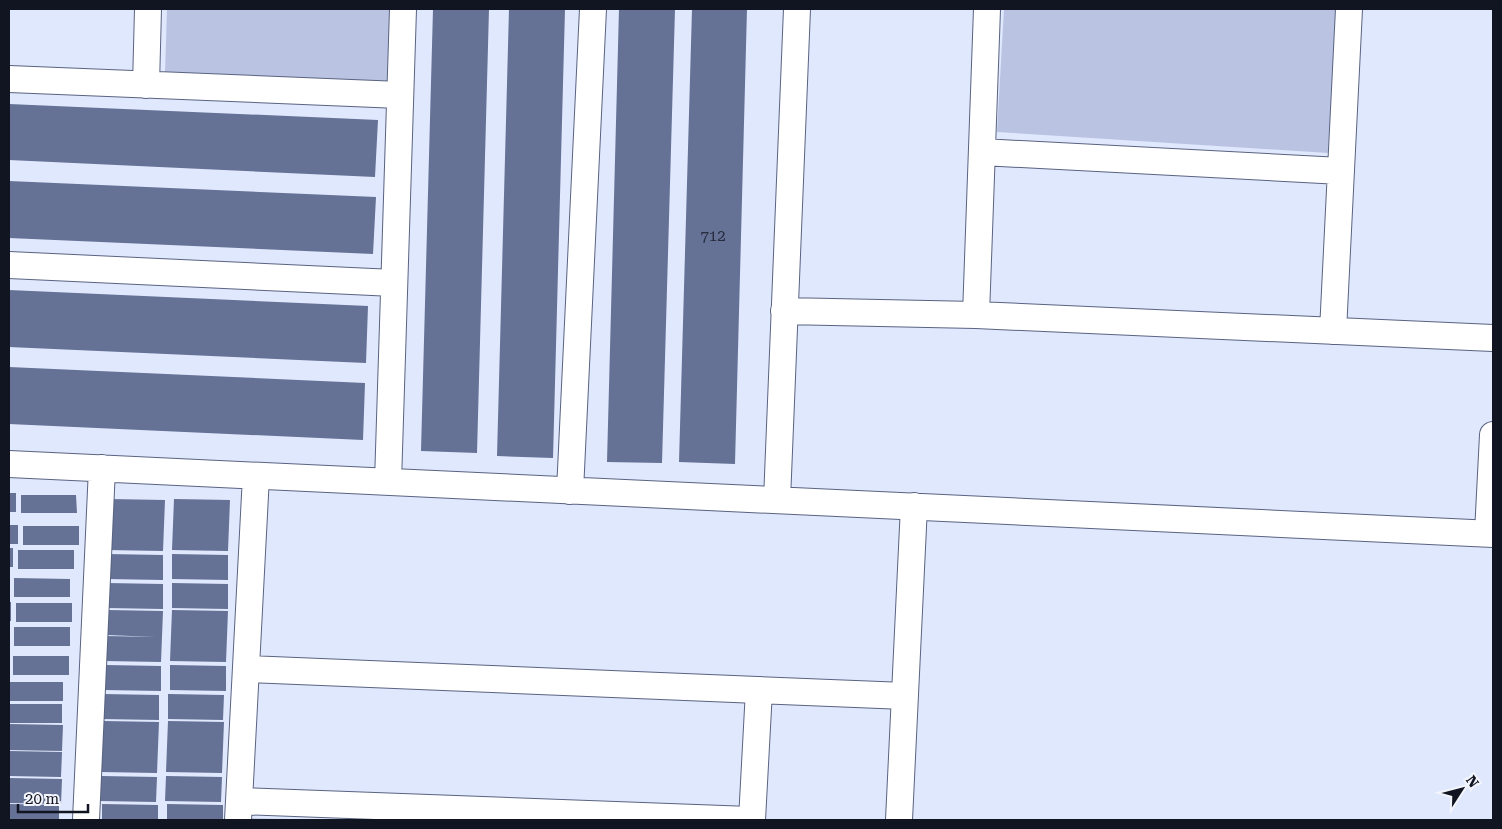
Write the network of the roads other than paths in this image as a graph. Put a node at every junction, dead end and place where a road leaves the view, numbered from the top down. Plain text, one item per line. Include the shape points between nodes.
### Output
1 (148, 9) edge
2 (403, 9) edge
3 (593, 9) edge
4 (797, 9) edge
5 (987, 9) edge
6 (1348, 9) edge
7 (9, 79) edge
8 (146, 84) junction
9 (400, 96) junction
10 (982, 152) junction
11 (1341, 171) junction
12 (9, 265) edge
13 (394, 283) junction
14 (784, 311) junction
15 (976, 315) junction
16 (1334, 331) junction
17 (1493, 338) edge
18 (1493, 435) edge
19 (9, 464) edge
20 (102, 468) junction
21 (256, 476) junction
22 (388, 482) junction
23 (570, 491) junction
24 (777, 500) junction
25 (914, 506) junction
26 (1491, 534) edge
27 (246, 669) junction
28 (759, 690) junction
29 (905, 696) junction
30 (239, 811) edge
31 (387, 814) edge
32 (516, 816) edge
33 (86, 820) edge
34 (751, 820) edge
35 (899, 820) edge

1 - 8 street
2 - 9 street
3 - 23 street
4 - 14 street
5 - 10 street
6 - 11 street
7 - 8 street
8 - 9 street
9 - 13 street
10 - 11 street
10 - 15 street
11 - 16 street
12 - 13 street
13 - 22 street
14 - 15 street
14 - 24 street
15 - 16 street
16 - 17 street
18 - 26 street
19 - 20 street
20 - 21 street
20 - 33 street
21 - 22 street
21 - 27 street
22 - 23 street
23 - 24 street
24 - 25 street
25 - 26 street
25 - 29 street
27 - 28 street
27 - 30 street
28 - 29 street
28 - 34 street
29 - 35 street
30 - 31 street
31 - 32 street
32 - 34 street

